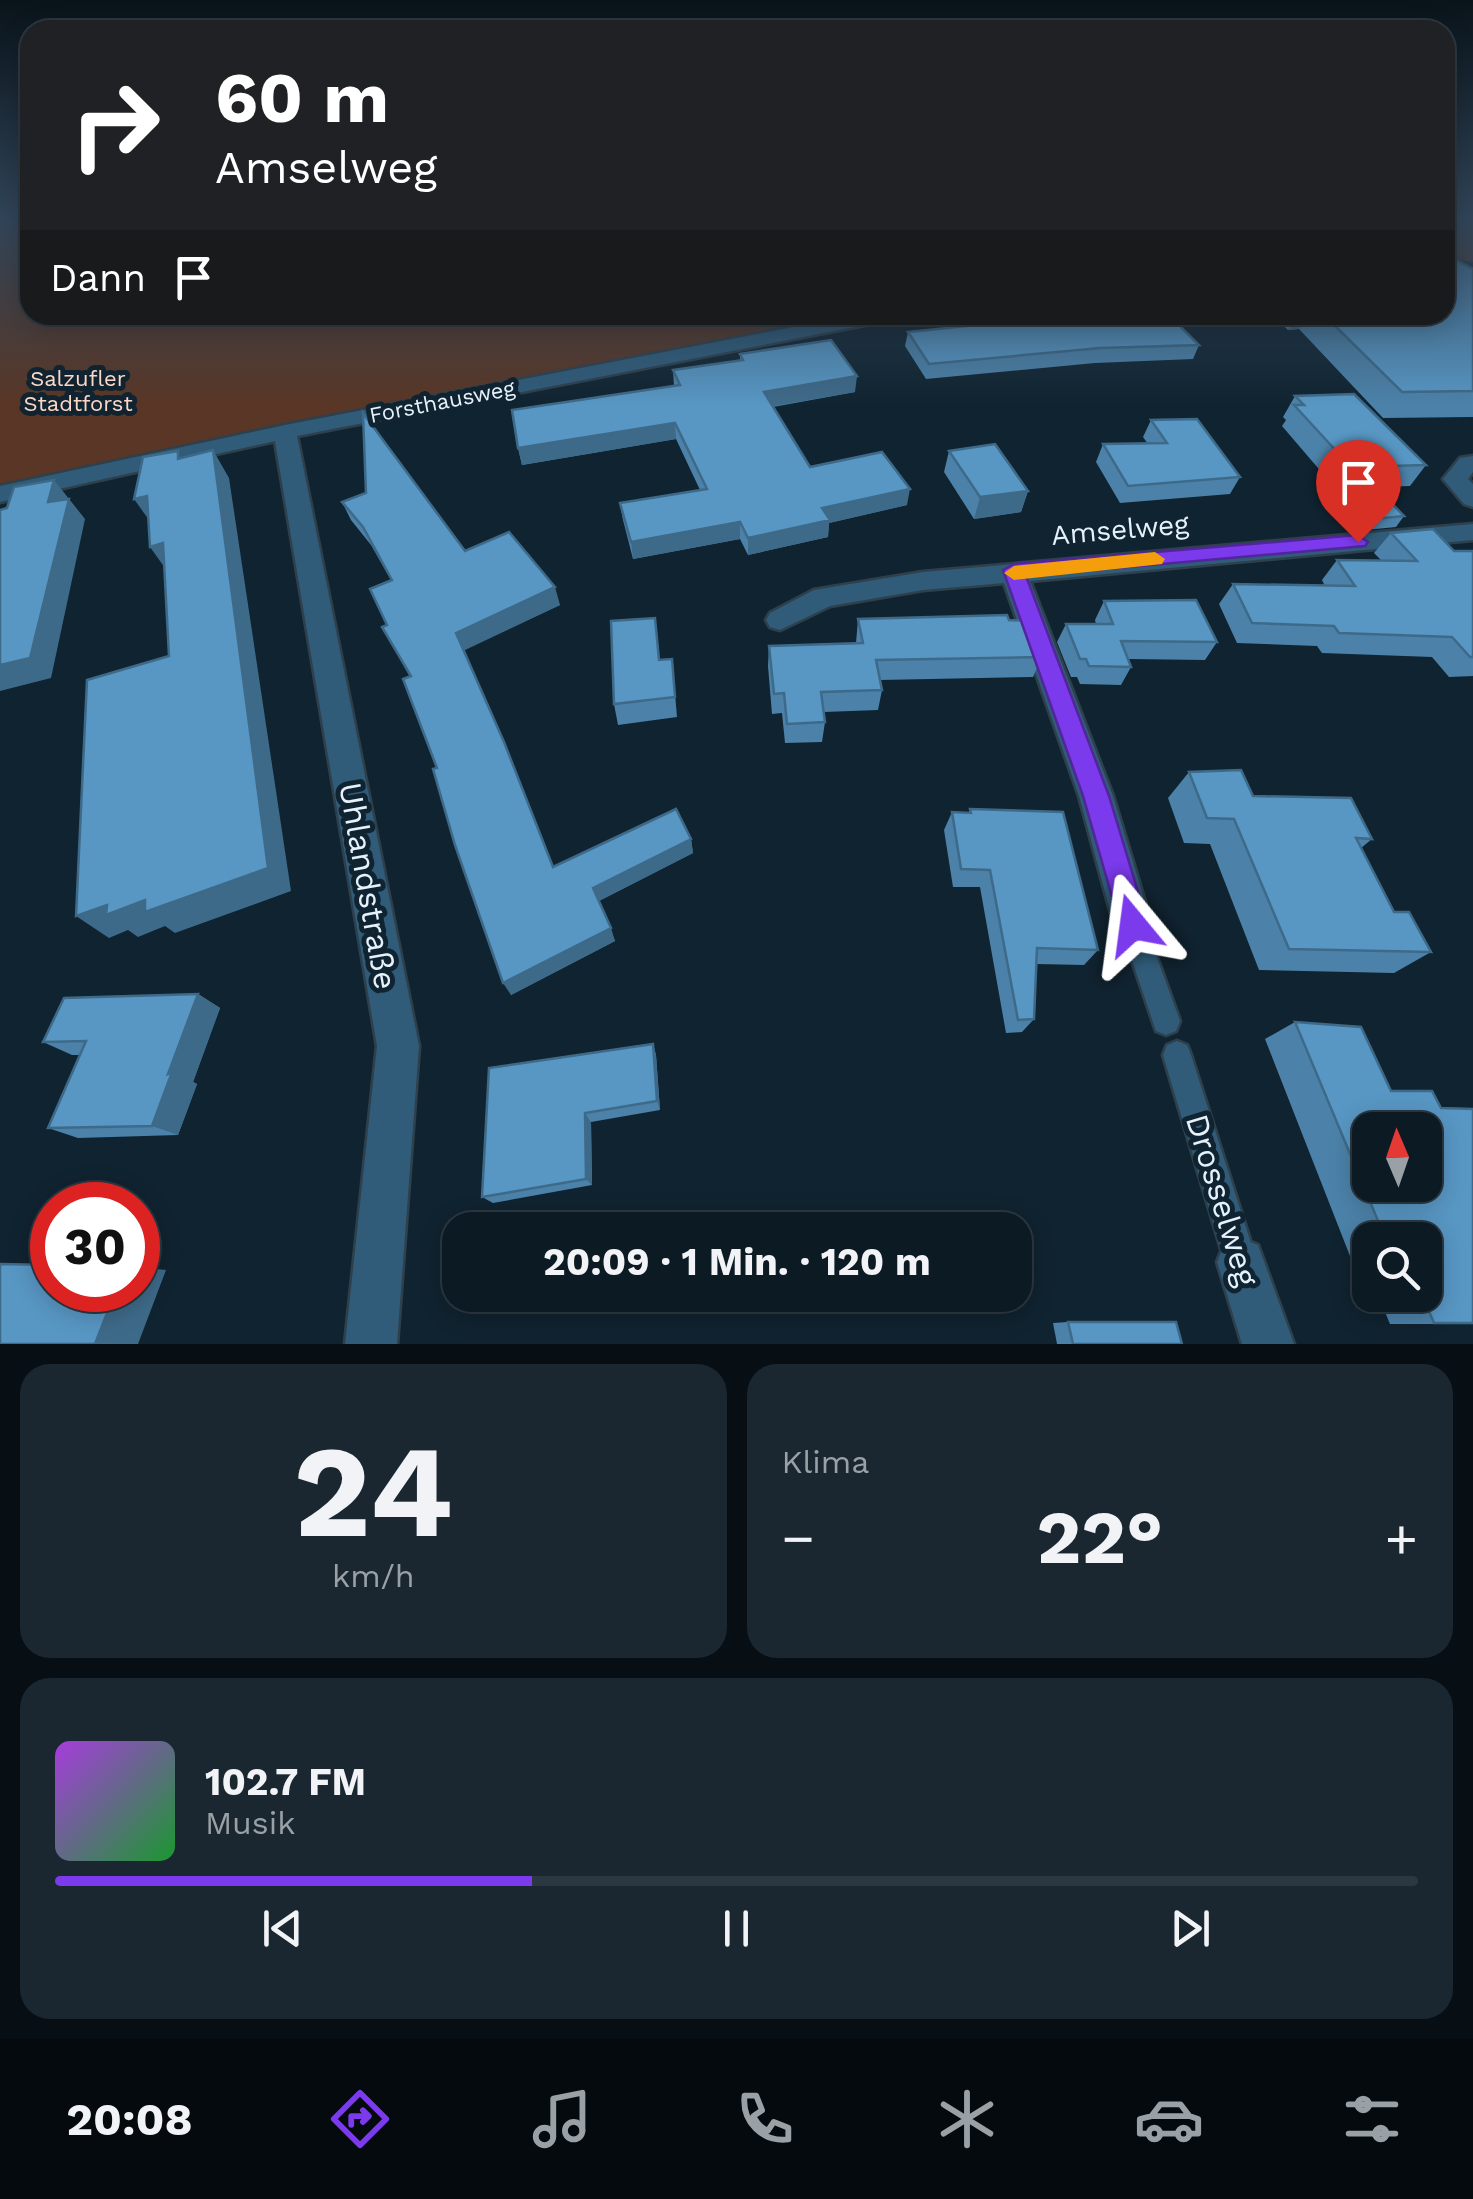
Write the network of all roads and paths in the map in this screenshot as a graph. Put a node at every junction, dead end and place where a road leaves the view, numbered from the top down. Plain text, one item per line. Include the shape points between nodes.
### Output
1 (834, 325) edge
2 (285, 432) junction
3 (1473, 463) edge
4 (0, 494) edge
5 (1473, 499) edge
6 (1473, 532) edge
7 (1014, 570) junction
8 (780, 620) dead end
9 (1133, 925) joint
10 (1166, 1021) dead end
11 (1177, 1055) dead end
12 (1241, 1262) joint
13 (370, 1344) edge
14 (1268, 1344) edge

1 - 2 street, Forsthausweg
2 - 4 street, Forsthausweg
2 - 13 street, Uhlandstraße via 398,1046
3 - 5 street via 1455,479
6 - 7 street, Amselweg
7 - 8 street, Amselweg via 824,597
7 - 9 street via 1096,796
9 - 10 lane
11 - 12 lane, Drosselweg
12 - 14 street, Drosselweg

